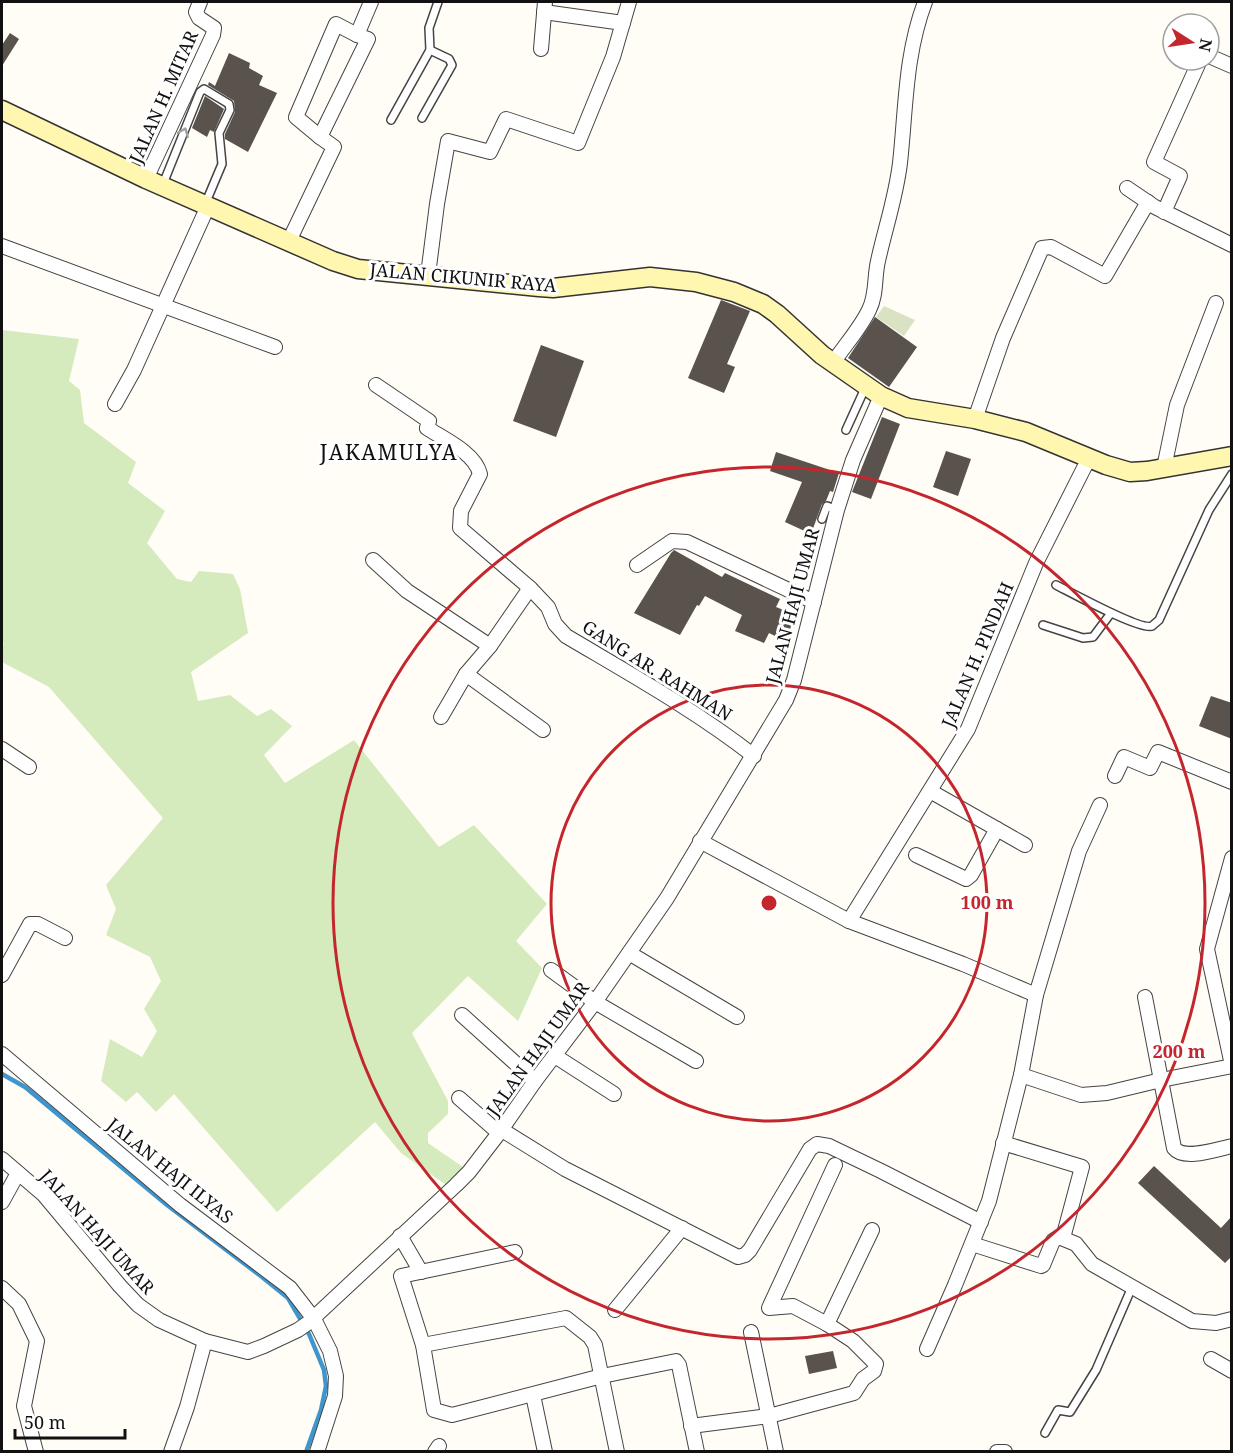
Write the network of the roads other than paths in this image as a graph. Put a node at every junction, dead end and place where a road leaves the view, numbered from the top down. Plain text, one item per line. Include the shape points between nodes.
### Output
1 (200, 2) edge
2 (371, 2) edge
3 (438, 2) edge
4 (629, 2) edge
5 (925, 2) edge
6 (545, 7) edge
7 (623, 22) junction
8 (357, 35) junction
9 (542, 49) dead end
10 (430, 50) junction
11 (1195, 72) edge
12 (2, 110) edge
13 (422, 118) dead end
14 (391, 120) dead end
15 (320, 137) junction
16 (154, 183) junction
17 (1127, 188) dead end
18 (1148, 202) junction
19 (206, 206) junction
20 (1164, 212) junction
21 (289, 241) junction
22 (1232, 245) edge
23 (2, 246) edge
24 (428, 275) junction
25 (1216, 303) dead end
26 (164, 306) junction
27 (275, 347) dead end
28 (832, 363) junction
29 (376, 385) dead end
30 (874, 391) junction
31 (115, 404) dead end
32 (975, 419) junction
33 (846, 429) dead end
34 (1232, 456) edge
35 (1089, 458) junction
36 (1164, 468) junction
37 (1232, 474) edge
38 (837, 510) junction
39 (822, 519) dead end
40 (373, 560) dead end
41 (637, 565) dead end
42 (1056, 585) dead end
43 (530, 588) junction
44 (814, 602) junction
45 (1111, 613) junction
46 (1043, 625) dead end
47 (490, 646) junction
48 (466, 674) junction
49 (441, 717) dead end
50 (543, 730) dead end
51 (2, 749) edge
52 (754, 756) junction
53 (29, 767) dead end
54 (1115, 776) dead end
55 (1232, 782) edge
56 (930, 791) junction
57 (1100, 805) dead end
58 (997, 829) junction
59 (700, 841) junction
60 (1025, 845) dead end
61 (916, 855) dead end
62 (1232, 858) edge
63 (849, 921) junction
64 (65, 938) dead end
65 (629, 953) junction
66 (551, 970) dead end
67 (2, 975) edge
68 (1036, 995) junction
69 (1145, 997) dead end
70 (596, 1002) junction
71 (462, 1015) dead end
72 (737, 1017) dead end
73 (2, 1054) edge
74 (555, 1056) junction
75 (696, 1061) dead end
76 (1232, 1066) edge
77 (1021, 1075) junction
78 (1161, 1080) junction
79 (535, 1081) junction
80 (614, 1094) dead end
81 (459, 1098) dead end
82 (500, 1132) junction
83 (1003, 1143) junction
84 (1232, 1146) edge
85 (2, 1159) edge
86 (835, 1165) dead end
87 (18, 1173) junction
88 (2, 1202) edge
89 (981, 1222) junction
90 (682, 1228) junction
91 (872, 1230) dead end
92 (400, 1236) junction
93 (1063, 1238) junction
94 (972, 1244) junction
95 (515, 1252) dead end
96 (421, 1272) junction
97 (1132, 1287) junction
98 (2, 1288) edge
99 (615, 1310) dead end
100 (1232, 1319) edge
101 (307, 1324) junction
102 (827, 1324) junction
103 (751, 1332) dead end
104 (205, 1341) junction
105 (423, 1345) junction
106 (927, 1349) dead end
107 (1211, 1359) dead end
108 (1232, 1371) edge
109 (602, 1376) junction
110 (533, 1395) junction
111 (769, 1416) junction
112 (691, 1426) junction
113 (1045, 1433) dead end
114 (36, 1452) edge
115 (171, 1452) edge
116 (317, 1452) edge
117 (545, 1452) edge
118 (617, 1452) edge
119 (697, 1452) edge
120 (776, 1452) edge
121 (998, 1452) edge
122 (1005, 1452) edge

1 - 16 street, JALAN H. MITAR via 196,12 214,28 213,35
2 - 8 street
3 - 10 lane via 429,28
4 - 7 street
5 - 28 street via 908,63 899,165 877,264 875,295 868,312
6 - 7 street
6 - 9 street
7 - 24 street via 578,143 506,119 490,152 448,141
8 - 15 street via 368,39
8 - 15 street via 336,24 296,117
10 - 13 lane via 449,59 452,65
10 - 14 lane
11 - 20 street via 1154,162 1180,176
12 - 16 street, JALAN CIKUNIR RAYA
15 - 21 street via 333,147
16 - 19 street, JALAN CIKUNIR RAYA
16 -> 19 lane via 204,89 229,104 230,110 219,133 222,164
17 - 18 street
18 - 20 street
18 - 32 street via 1105,276 1051,247 1042,248
19 - 21 street, JALAN CIKUNIR RAYA
19 - 26 street
20 - 22 street
21 - 24 street, JALAN CIKUNIR RAYA via 358,268
23 - 26 street
24 - 28 street, JALAN CIKUNIR RAYA via 539,288 650,277 696,282 763,304
25 - 36 street via 1177,405
26 - 27 street
26 - 31 street
28 - 30 street, JALAN CIKUNIR RAYA
29 - 43 street, GANG AR. RAHMAN via 429,421 427,428 479,467 480,474 461,511 460,528
30 - 32 street, JALAN CIKUNIR RAYA via 908,408
30 - 33 lane
30 - 38 street, JALAN HAJI UMAR
32 - 35 street, JALAN CIKUNIR RAYA via 1026,432
34 - 36 street, JALAN CIKUNIR RAYA
35 - 36 street, JALAN CIKUNIR RAYA via 1130,472
35 - 56 street, JALAN H. PINDAH via 1036,563 968,729
37 - 45 lane via 1209,510 1159,620 1144,627
38 - 39 lane via 827,507
38 - 44 street, JALAN HAJI UMAR
40 - 47 street via 407,591
41 - 44 street via 672,541 687,542
42 - 45 lane
43 - 47 street
43 - 52 street, GANG AR. RAHMAN via 566,636 719,729
44 - 52 street, JALAN HAJI UMAR via 794,680
45 - 46 lane via 1093,637 1083,639
47 - 48 street
48 - 49 street
48 - 50 street
51 - 53 street
52 - 59 street, JALAN HAJI UMAR
54 - 55 street via 1124,756 1150,768 1158,752
56 - 58 street
56 - 63 street, JALAN H. PINDAH
57 - 68 street via 1079,851
58 - 60 street
58 - 61 street via 966,879
59 - 63 street
59 - 65 street, JALAN HAJI UMAR
62 - 76 street via 1207,949
63 - 68 street
64 - 67 street via 39,924 30,924
65 - 70 street, JALAN HAJI UMAR
65 - 72 street
66 - 70 street
68 - 77 street
69 - 78 street
70 - 74 street, JALAN HAJI UMAR
70 - 75 street
71 - 79 street
73 - 101 street, JALAN HAJI ILYAS via 180,1205 290,1288
74 - 79 street, JALAN HAJI UMAR
74 - 80 street
76 - 78 street
77 - 78 street via 1081,1095
77 - 83 street
78 - 84 street via 1177,1151 1187,1155
79 - 82 street, JALAN HAJI UMAR
81 - 82 street
82 - 90 street
82 - 92 street, JALAN HAJI UMAR via 469,1172
83 - 89 street
83 - 93 street via 1082,1167
85 - 87 street, JALAN HAJI UMAR
86 - 102 street via 769,1308 793,1306
87 - 88 street
87 - 104 street, JALAN HAJI UMAR via 44,1195 138,1305 159,1320
89 - 90 street via 881,1171 817,1144 810,1149 745,1255 732,1255
89 - 94 street
90 - 99 street
91 - 102 street
92 - 96 street
92 - 101 street, JALAN HAJI UMAR
93 - 94 street via 1053,1241 1041,1266
93 - 97 street via 1076,1244 1092,1264
94 - 106 street
95 - 96 street
96 - 105 street via 401,1276
97 - 100 street via 1192,1321 1216,1323
97 - 113 lane via 1096,1370 1070,1412 1058,1410
98 - 114 street via 19,1304 37,1341 24,1405
101 - 104 street, JALAN HAJI UMAR via 248,1352
101 - 116 street, JALAN HAJI ILYAS via 330,1351 336,1376 335,1396
102 - 111 street via 853,1341 876,1364 874,1371 854,1393
103 - 111 street
104 - 115 street
105 - 109 street via 566,1318 595,1345
105 - 110 street via 434,1410 452,1415
107 - 108 street
109 - 110 street
109 - 112 street via 676,1361
109 - 118 street
110 - 117 street
111 - 112 street
111 - 120 street
112 - 119 street
121 - 122 street

